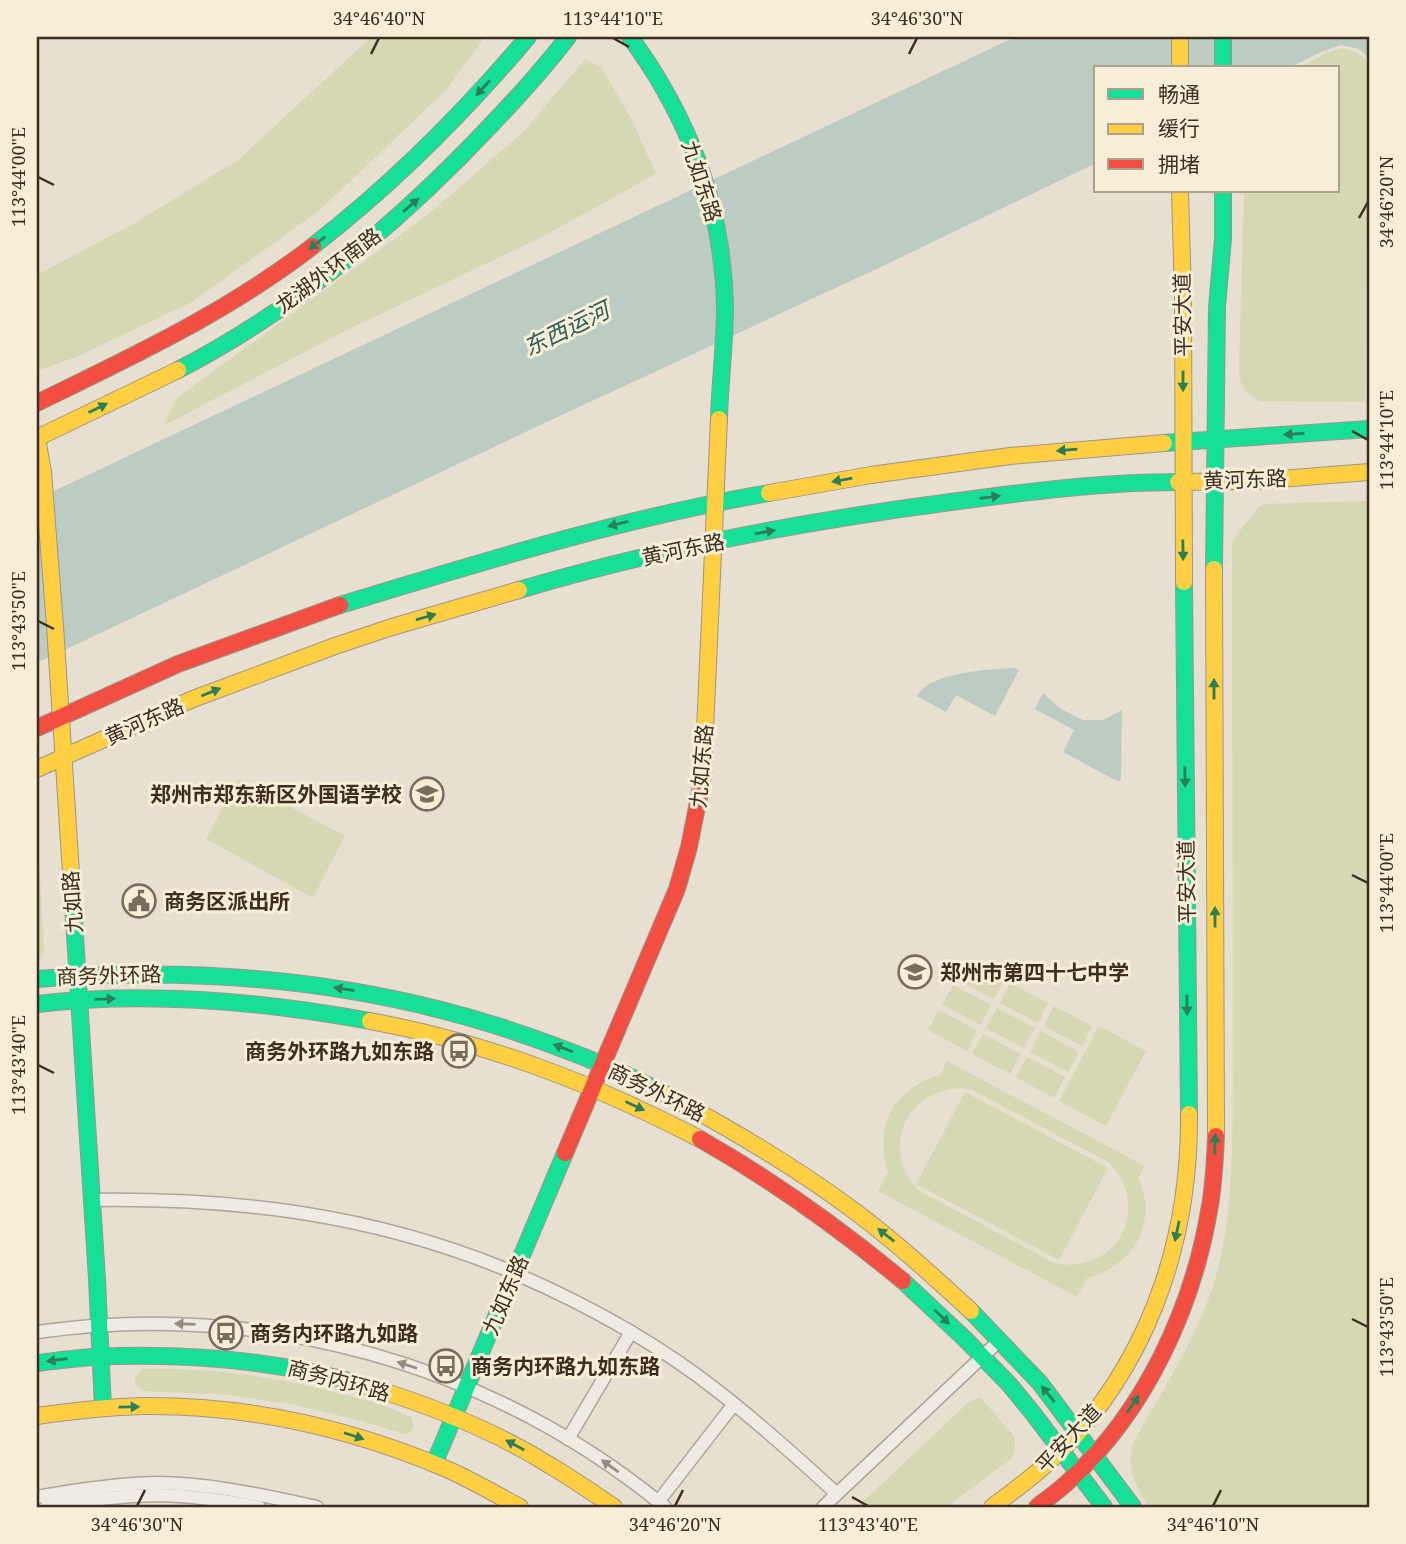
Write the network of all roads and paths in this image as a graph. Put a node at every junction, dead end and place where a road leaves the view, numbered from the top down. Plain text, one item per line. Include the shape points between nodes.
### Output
1 (528, 37) edge
2 (568, 37) edge
3 (617, 37) edge
4 (630, 37) edge
5 (1180, 37) edge
6 (1223, 37) edge
7 (1180, 66) edge
8 (1223, 66) edge
9 (692, 161) junction
10 (1180, 192) edge
11 (1223, 192) edge
12 (37, 403) edge
13 (1366, 429) edge
14 (37, 438) edge
15 (1215, 439) junction
16 (1183, 442) junction
17 (1366, 472) edge
18 (1183, 481) junction
19 (1214, 481) junction
20 (710, 503) junction
21 (37, 538) edge
22 (708, 543) junction
23 (52, 674) junction
24 (49, 722) edge
25 (58, 760) junction
26 (37, 769) edge
27 (71, 976) junction
28 (37, 979) edge
29 (73, 1001) junction
30 (37, 1004) edge
31 (598, 1063) junction
32 (588, 1086) junction
33 (92, 1200) junction
34 (510, 1271) junction
35 (94, 1325) junction
36 (37, 1332) edge
37 (631, 1332) junction
38 (1000, 1340) junction
39 (95, 1357) junction
40 (983, 1357) junction
41 (37, 1363) edge
42 (462, 1385) junction
43 (734, 1404) junction
44 (98, 1409) junction
45 (450, 1414) junction
46 (37, 1416) edge
47 (1078, 1432) junction
48 (568, 1439) junction
49 (1061, 1450) junction
50 (1094, 1454) junction
51 (429, 1463) junction
52 (1077, 1472) junction
53 (837, 1494) junction
54 (37, 1497) edge
55 (661, 1504) edge
56 (46, 1507) edge
57 (259, 1507) edge
58 (317, 1507) edge
59 (520, 1507) edge
60 (614, 1507) edge
61 (823, 1507) edge
62 (992, 1507) edge
63 (1037, 1507) edge
64 (1104, 1507) edge
65 (1133, 1507) edge

1 -> 12 main road, 龙湖外环南路 via 433,142 303,253 216,312
14 -> 2 main road, 龙湖外环南路 via 179,369 322,279 455,164
3 - 9 main road, 九如东路 via 645,75
4 - 9 main road, 九如东路 via 676,108
5 - 7 main road
6 - 8 main road
9 - 20 main road, 九如东路 via 704,208 715,298 718,364
10 -> 16 main road, 平安大道
11 - 15 main road, 平安大道
13 -> 15 main road, 黄河东路
14 - 23 main road, 九如路 via 43,472
15 - 16 main road, 黄河东路
15 - 19 main road, 平安大道
16 - 18 main road, 平安大道
16 -> 20 main road, 黄河东路 via 911,469
17 - 19 main road, 黄河东路
18 - 19 main road, 黄河东路
22 -> 18 main road, 黄河东路 via 916,506 1070,488
18 -> 47 main road, 平安大道 via 1186,1178 1174,1249 1150,1319 1112,1388
50 -> 19 main road, 平安大道 via 1135,1403 1174,1330 1189,1294 1209,1213 1216,1127
20 - 22 main road, 九如东路
20 -> 24 main road, 黄河东路 via 515,552 323,610 178,664
21 - 23 main road, 九如路
25 -> 22 main road, 黄河东路 via 193,699 335,646 525,588
22 - 31 main road, 九如东路 via 693,774 684,825 667,886
23 - 24 main road, 九如路
24 - 25 main road, 九如路
25 - 26 main road, 黄河东路
25 - 27 main road, 九如路
27 - 28 main road, 商务外环路
27 - 29 main road, 九如路
31 -> 27 main road, 商务外环路 via 489,1022 352,990 226,975
29 - 30 main road, 商务外环路
29 -> 32 main road, 商务外环路 via 224,1001 348,1016 471,1044
29 - 33 main road, 九如路
29 - 35 main road, 九如路
31 - 32 main road, 九如东路
38 -> 31 main road, 商务外环路 via 906,1251 811,1178 709,1117
32 - 34 main road, 九如东路
32 -> 40 main road, 商务外环路 via 689,1133 797,1198 890,1269
33 - 34 street via 223,1202 276,1208 381,1228
33 - 35 main road, 九如路
34 - 37 street
34 - 42 main road, 九如东路
35 - 36 street
35 - 39 main road, 九如路
42 -> 35 street via 369,1353 282,1333 189,1324
37 - 43 street
37 - 48 street
38 - 40 street
47 -> 38 main road, 商务外环路
39 -> 41 main road, 商务内环路
39 - 44 main road, 九如路
39 - 45 main road, 商务内环路 via 188,1355 277,1364 334,1375
40 - 49 main road, 商务外环路
40 - 53 street
42 - 45 main road, 九如东路
42 - 48 street
43 - 53 street
43 - 55 street
44 - 46 main road
44 -> 51 main road via 186,1408 269,1416 321,1426
45 - 51 main road, 九如东路
60 -> 45 main road, 商务内环路 via 546,1462
47 - 49 main road, 平安大道
47 - 50 main road, 商务外环路
55 -> 48 street
49 - 52 main road, 商务外环路
49 - 62 main road, 平安大道
50 - 52 main road, 平安大道
50 - 65 main road, 商务外环路
51 - 59 main road
52 - 63 main road, 平安大道
52 - 64 main road, 商务外环路
53 - 61 street
54 - 58 street via 158,1483 235,1491
56 - 57 street via 157,1495

